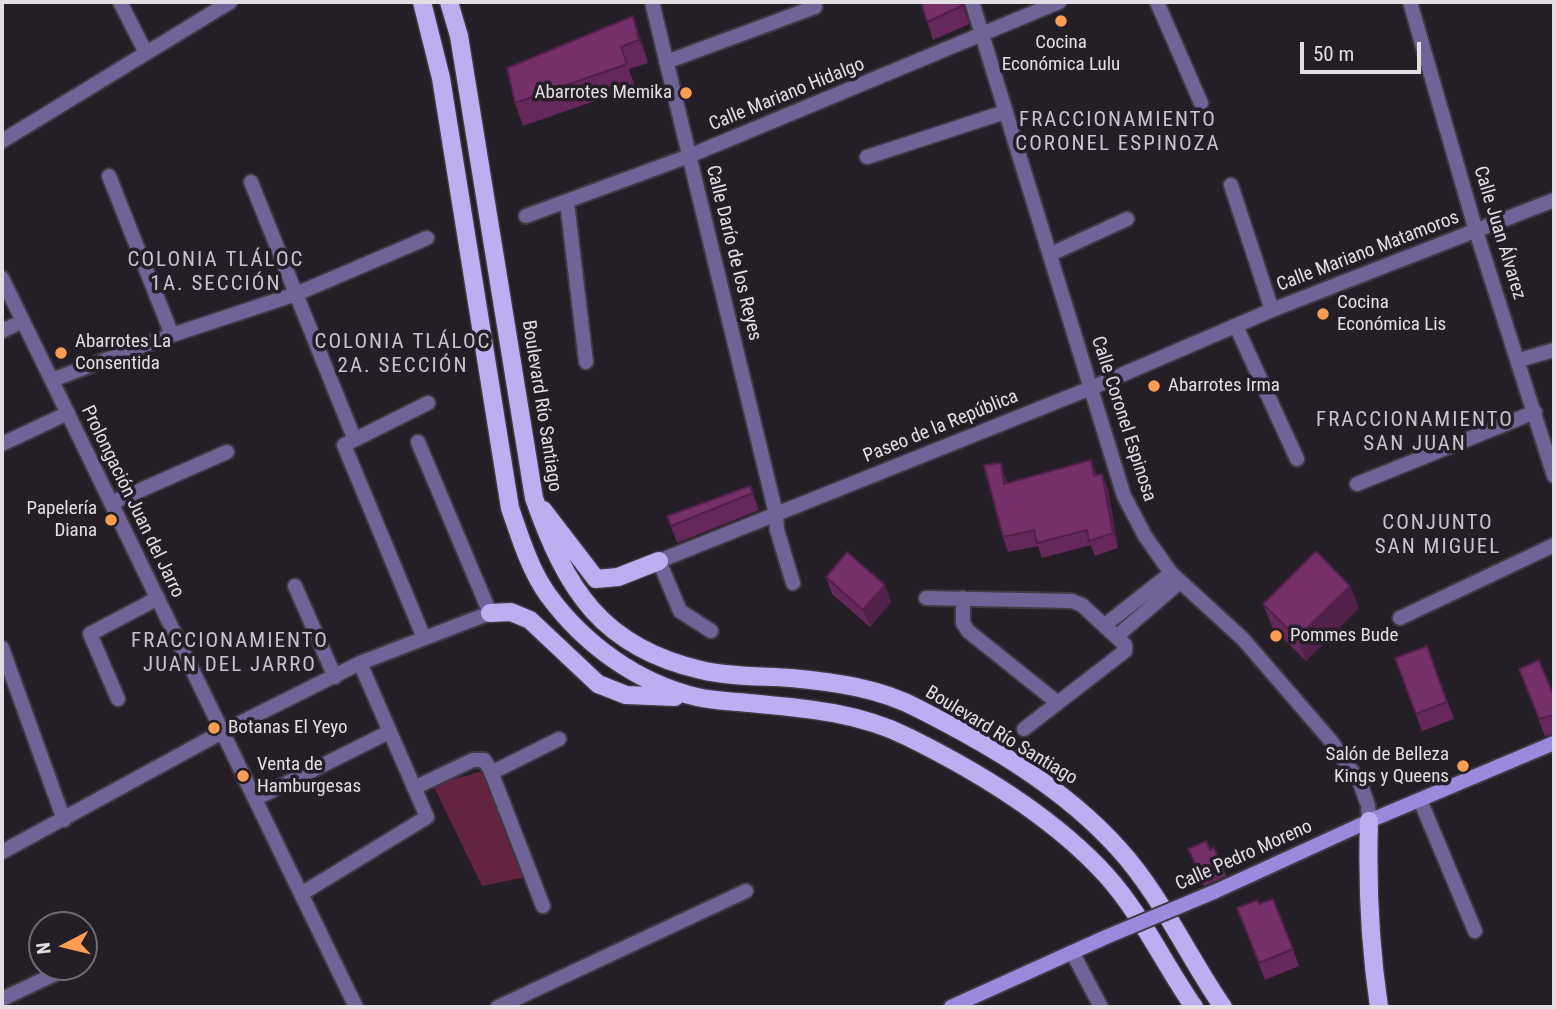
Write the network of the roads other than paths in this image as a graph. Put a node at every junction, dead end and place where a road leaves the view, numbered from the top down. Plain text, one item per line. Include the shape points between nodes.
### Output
1 (120, 2) edge
2 (230, 2) edge
3 (422, 2) edge
4 (449, 2) edge
5 (652, 2) edge
6 (813, 2) edge
7 (972, 2) edge
8 (1059, 2) edge
9 (1157, 2) edge
10 (1410, 2) edge
11 (982, 36) junction
12 (146, 53) junction
13 (666, 62) junction
14 (1201, 103) dead end
15 (1005, 112) junction
16 (2, 141) edge
17 (689, 156) junction
18 (867, 157) dead end
19 (109, 176) dead end
20 (251, 183) dead end
21 (1231, 185) dead end
22 (1554, 200) edge
23 (567, 202) junction
24 (526, 216) dead end
25 (1127, 219) dead end
26 (1476, 231) junction
27 (427, 239) dead end
28 (1051, 254) junction
29 (2, 278) edge
30 (296, 294) junction
31 (1272, 310) junction
32 (23, 321) junction
33 (1236, 326) junction
34 (2, 331) edge
35 (172, 335) junction
36 (1554, 351) edge
37 (1519, 360) junction
38 (586, 362) dead end
39 (52, 380) junction
40 (1091, 388) junction
41 (428, 403) dead end
42 (1535, 412) junction
43 (68, 414) junction
44 (354, 438) junction
45 (418, 442) dead end
46 (2, 444) edge
47 (227, 452) dead end
48 (1297, 459) dead end
49 (1554, 476) edge
50 (1357, 484) dead end
51 (534, 498) junction
52 (111, 503) junction
53 (776, 514) junction
54 (1554, 545) edge
55 (659, 561) junction
56 (1175, 578) junction
57 (793, 583) dead end
58 (295, 586) dead end
59 (158, 598) junction
60 (926, 598) dead end
61 (963, 598) junction
62 (490, 613) junction
63 (1400, 618) dead end
64 (1105, 625) junction
65 (711, 631) dead end
66 (1117, 636) junction
67 (424, 638) junction
68 (2, 648) edge
69 (360, 663) junction
70 (335, 677) junction
71 (698, 698) junction
72 (118, 699) dead end
73 (1058, 703) junction
74 (1024, 729) dead end
75 (222, 732) junction
76 (387, 733) junction
77 (559, 739) dead end
78 (1554, 743) edge
79 (491, 773) junction
80 (414, 788) junction
81 (255, 799) junction
82 (1420, 800) junction
83 (64, 820) junction
84 (1369, 821) junction
85 (2, 852) edge
86 (746, 891) dead end
87 (301, 894) junction
88 (543, 906) dead end
89 (1475, 931) dead end
90 (1072, 952) junction
91 (40, 981) edge
92 (2, 999) edge
93 (356, 1007) edge
94 (498, 1007) edge
95 (951, 1007) edge
96 (1101, 1007) edge
97 (1194, 1007) edge
98 (1223, 1007) edge
99 (1380, 1007) edge

1 - 12 street
2 - 12 street
3 - 71 main road via 441,78 499,450 510,508 524,549 547,594 591,642 642,679
4 - 51 main road, Boulevard Río Santiago via 459,36
5 - 13 street, Calle Darío de los Reyes
6 - 13 street via 815,7
7 - 11 street, Calle Coronel Espinosa
8 - 11 street, Calle Mariano Hidalgo
9 - 14 street
10 - 26 street, Calle Juan Álvarez
11 - 15 street, Calle Coronel Espinosa
11 - 17 street, Calle Mariano Hidalgo
12 - 16 street
13 - 17 street, Calle Darío de los Reyes
15 - 18 street
15 - 28 street, Calle Coronel Espinosa
17 - 23 street, Calle Mariano Hidalgo
17 - 53 street, Calle Darío de los Reyes
19 - 35 street
20 - 30 street
21 - 31 street
22 - 26 street, Calle Mariano Matamoros
23 - 24 street, Calle Mariano Hidalgo
23 - 38 street
25 - 28 street
26 - 31 street, Calle Mariano Matamoros
26 - 37 street, Calle Juan Álvarez
27 - 30 street
28 - 40 street, Calle Coronel Espinosa
29 - 32 street, Prolongación Juan del Jarro
30 - 35 street
30 - 44 street
31 - 33 street, Calle Mariano Matamoros
32 - 34 street
32 - 39 street, Prolongación Juan del Jarro
33 - 40 street, Paseo de la República
33 - 48 street
35 - 39 street
36 - 37 street
37 - 42 street, Calle Juan Álvarez
39 - 43 street, Prolongación Juan del Jarro
40 - 53 street, Paseo de la República
40 - 56 street, Calle Coronel Espinosa via 1124,496 1144,536
41 - 44 street
42 - 49 street, Calle Juan Álvarez
42 - 50 street
43 - 46 street
43 - 52 street, Prolongación Juan del Jarro
44 - 67 street via 344,445
45 - 62 street
47 - 52 street
51 - 55 main road via 596,579 618,577
51 - 98 main road, Boulevard Río Santiago via 549,541 584,603 646,652 702,670 843,683 917,707 1071,802 1119,849 1180,933
52 - 59 street, Prolongación Juan del Jarro
53 - 55 street, Paseo de la República
53 - 57 street, Calle Darío de los Reyes
54 - 63 street
55 - 65 street via 680,611
56 - 64 street
56 - 66 street
56 - 84 street, Calle Coronel Espinosa via 1243,639 1303,705 1360,783
58 - 70 street
59 - 72 street via 90,634
59 - 75 street, Prolongación Juan del Jarro
60 - 61 street
61 - 64 street via 1072,601
61 - 73 street via 963,624 968,631
62 - 67 street
62 - 71 main road via 510,612 530,620 597,684 626,695
64 - 66 street
66 - 73 street via 1125,651
67 - 69 street
68 - 83 street
69 - 70 street
69 - 76 street
70 - 75 street
71 - 97 main road via 835,712 906,736 1003,792 1056,828 1107,876 1153,938
73 - 74 street
75 - 81 street, Prolongación Juan del Jarro
75 - 83 street
76 - 80 street
76 - 81 street
77 - 79 street
78 - 82 street, Calle Pedro Moreno
79 - 80 street via 484,760 473,760
79 - 88 street
80 - 87 street via 427,817
81 - 87 street, Prolongación Juan del Jarro
82 - 84 street, Calle Pedro Moreno
82 - 89 street
83 - 85 street
84 - 90 street, Calle Pedro Moreno, bridge
84 - 99 main road via 1373,966
86 - 94 street
87 - 93 street, Prolongación Juan del Jarro
90 - 95 street, Calle Pedro Moreno
90 - 96 street
91 - 92 street

